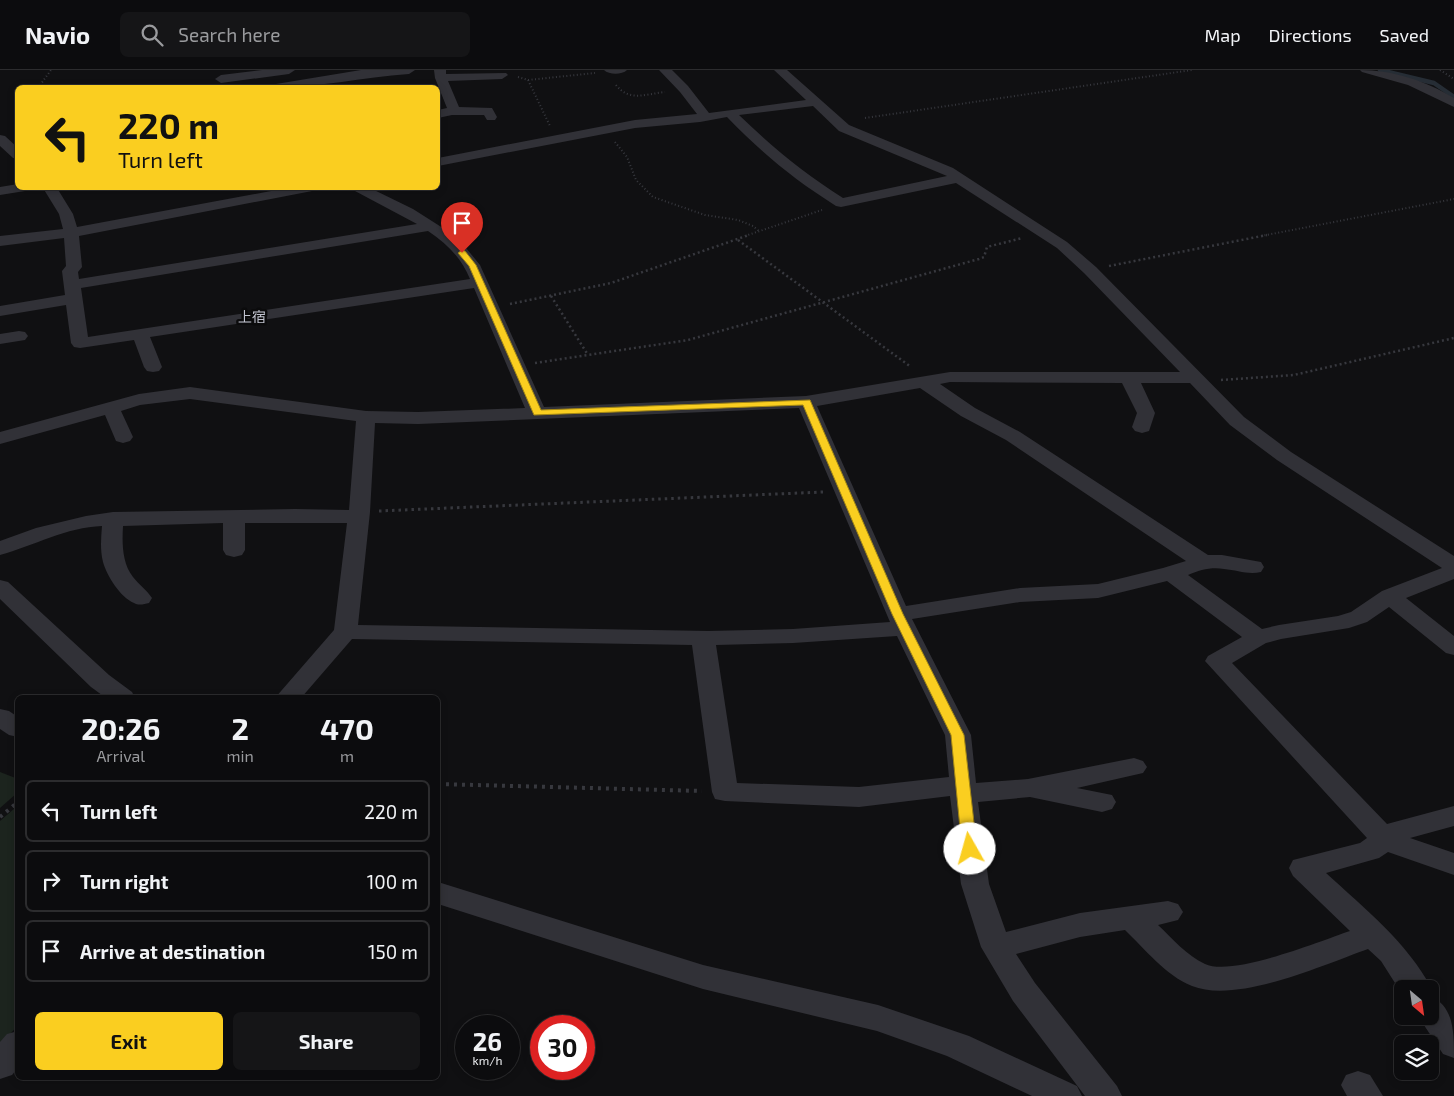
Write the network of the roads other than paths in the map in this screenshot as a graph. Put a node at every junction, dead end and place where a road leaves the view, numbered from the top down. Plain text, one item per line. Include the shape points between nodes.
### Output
1 (289, 70) edge
2 (409, 70) edge
3 (665, 70) edge
4 (780, 70) edge
5 (1366, 70) edge
6 (440, 74) edge
7 (502, 75) dead end
8 (221, 79) edge
9 (294, 85) edge
10 (816, 102) junction
11 (1454, 103) edge
12 (452, 111) junction
13 (730, 112) junction
14 (440, 114) edge
15 (491, 117) dead end
16 (706, 117) junction
17 (3, 133) edge
18 (15, 151) edge
19 (440, 162) edge
20 (958, 178) junction
21 (15, 189) edge
22 (51, 190) edge
23 (297, 190) edge
24 (364, 190) edge
25 (0, 191) edge
26 (432, 226) junction
27 (71, 234) junction
28 (0, 241) edge
29 (480, 282) junction
30 (73, 292) junction
31 (0, 311) edge
32 (140, 334) junction
33 (19, 336) dead end
34 (0, 339) edge
35 (153, 367) dead end
36 (1129, 378) junction
37 (1195, 378) junction
38 (926, 381) junction
39 (806, 402) junction
40 (110, 408) junction
41 (537, 413) junction
42 (366, 417) junction
43 (1142, 427) dead end
44 (124, 437) dead end
45 (0, 438) edge
46 (358, 514) junction
47 (234, 516) junction
48 (113, 518) junction
49 (0, 548) edge
50 (234, 550) dead end
51 (1202, 562) junction
52 (1454, 566) edge
53 (1253, 567) dead end
54 (1454, 571) edge
55 (1171, 573) junction
56 (0, 587) edge
57 (1390, 596) junction
58 (141, 598) dead end
59 (901, 621) junction
60 (346, 632) junction
61 (703, 638) junction
62 (1258, 638) junction
63 (1454, 648) edge
64 (119, 695) edge
65 (290, 695) edge
66 (0, 717) edge
67 (15, 727) edge
68 (1134, 767) dead end
69 (1028, 788) junction
70 (963, 790) junction
71 (1102, 802) dead end
72 (1454, 816) edge
73 (1383, 838) junction
74 (1454, 864) edge
75 (440, 894) edge
76 (1168, 912) dead end
77 (1131, 918) junction
78 (1372, 934) junction
79 (996, 947) junction
80 (1410, 980) edge
81 (1439, 1022) edge
82 (1454, 1044) edge
83 (15, 1048) edge
84 (0, 1065) edge
85 (1065, 1096) edge
86 (1105, 1096) edge

1 - 8 street
2 - 9 street
3 - 16 street via 686,90
4 - 10 street
5 - 11 street via 1414,82 1437,91
6 - 7 street
6 - 12 street
10 - 13 street
10 - 20 street via 854,134 923,159
12 - 14 street
12 - 15 street via 488,111
13 - 16 street
13 - 20 street via 767,150 803,179 841,203
16 - 19 street via 634,124
17 - 18 street
20 - 37 street via 1062,245
21 - 25 street
22 - 27 street via 66,214
23 - 27 street
24 - 26 street
26 - 29 street via 452,240 472,265
26 - 30 street
27 - 28 street
27 - 30 street
29 - 32 street
29 - 41 street
30 - 31 street
30 - 32 street via 80,343
32 - 35 street
33 - 34 street
36 - 37 street
36 - 38 street via 950,377
36 - 43 street via 1146,413
37 - 52 street via 1237,421 1284,456
38 - 39 street
38 - 51 street via 968,412 1013,436
39 - 41 street
39 - 59 street
40 - 42 street via 138,400 190,393
40 - 44 street
40 - 45 street
41 - 42 street
42 - 46 street
46 - 47 street
46 - 60 street
47 - 48 street
47 - 50 street
48 - 49 street via 77,524
48 - 58 street via 111,550 116,568 126,586
51 - 53 street
51 - 55 street
54 - 57 street
55 - 59 street via 1098,591 1020,595
55 - 62 street
56 - 64 street
57 - 62 street via 1359,617 1341,623
57 - 63 street
59 - 61 street via 793,636
59 - 70 street via 958,735
60 - 61 street
60 - 65 street
61 - 70 street via 725,792 859,797
62 - 73 street via 1217,661
66 - 67 street
68 - 69 street
69 - 70 street
69 - 71 street
70 - 79 street via 975,884
72 - 73 street
73 - 74 street
73 - 78 street via 1369,851 1304,868
75 - 85 street via 703,977 878,1018 958,1046
76 - 77 street
77 - 78 street via 1185,966 1203,977 1223,979 1247,977
77 - 79 street via 1080,926
78 - 80 street via 1392,953
79 - 86 street via 1024,992
81 - 82 street
83 - 84 street

